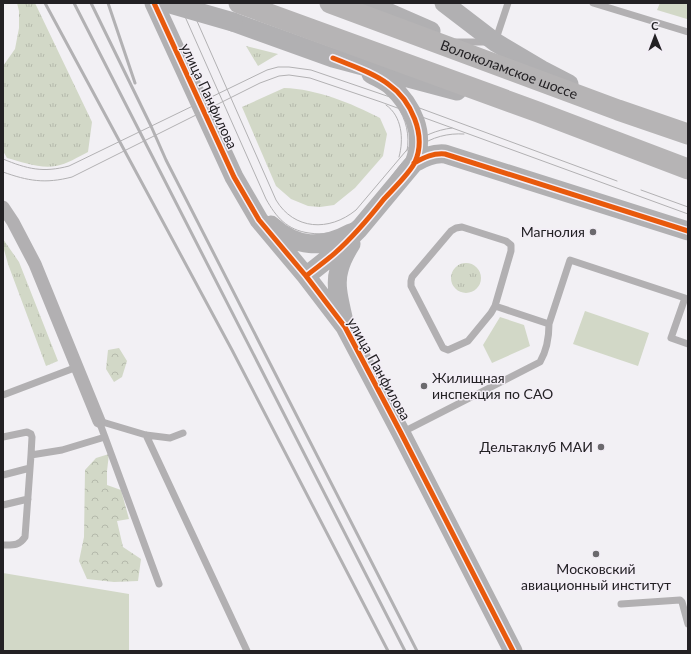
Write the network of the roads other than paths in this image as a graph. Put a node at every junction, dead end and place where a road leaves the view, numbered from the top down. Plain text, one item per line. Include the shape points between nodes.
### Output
1 (154, 3) edge
2 (167, 3) edge
3 (330, 3) edge
4 (367, 3) edge
5 (444, 3) edge
6 (508, 3) edge
7 (593, 3) edge
8 (236, 12) edge
9 (688, 32) edge
10 (456, 42) junction
11 (495, 42) junction
12 (333, 58) junction
13 (500, 66) junction
14 (618, 110) junction
15 (538, 112) junction
16 (688, 134) edge
17 (414, 163) junction
18 (688, 169) edge
19 (3, 207) edge
20 (253, 208) junction
21 (359, 229) junction
22 (688, 231) edge
23 (306, 276) junction
24 (496, 306) junction
25 (549, 324) junction
26 (345, 327) junction
27 (688, 344) edge
28 (77, 367) junction
29 (3, 395) edge
30 (99, 422) junction
31 (183, 433) dead end
32 (401, 433) junction
33 (146, 434) junction
34 (105, 437) junction
35 (3, 438) edge
36 (31, 455) junction
37 (30, 468) junction
38 (3, 475) edge
39 (28, 499) junction
40 (3, 505) edge
41 (3, 545) edge
42 (159, 584) dead end
43 (621, 604) dead end
44 (688, 624) edge
45 (247, 651) edge
46 (513, 651) edge

1 - 20 street, улица Панфилова via 234,177
2 - 8 street, Волоколамское шоссе, bridge
3 - 13 main road, Волоколамское шоссе
4 - 10 street
5 - 11 street
6 - 11 lane
7 - 9 lane
8 - 12 street, Волоколамское шоссе
8 - 15 main road, Волоколамское шоссе
10 - 11 lane
10 - 13 street
11 - 14 street
12 - 15 street, Волоколамское шоссе
12 - 17 street via 369,72 389,84 406,103 415,119 420,139
13 - 14 main road, Волоколамское шоссе
14 - 16 main road, Волоколамское шоссе
15 - 18 main road, Волоколамское шоссе
17 - 21 street
17 - 22 street via 425,156 445,154
19 - 28 street via 35,264
20 - 21 street via 280,233 298,242 321,244
20 - 23 street, улица Панфилова via 273,238
21 - 23 street via 335,253
21 - 26 street via 342,259 337,278
23 - 26 street, улица Панфилова
24 - 24 lane via 468,341 448,350 443,348 410,281 451,231 462,228 486,234 511,245
24 - 25 lane
25 - 27 lane via 570,260 685,298 671,338
25 - 32 lane via 549,338 540,362
26 - 32 street, улица Панфилова
28 - 29 lane
28 - 30 street
30 - 33 lane
30 - 34 lane
31 - 33 lane via 170,438
32 - 46 street, улица Панфилова
33 - 45 lane
34 - 36 lane via 62,450
34 - 42 lane
35 - 36 lane via 26,432 31,434
36 - 37 lane
37 - 38 lane
37 - 39 lane
39 - 40 lane
39 - 41 lane via 25,537 21,543
43 - 44 lane via 681,601

